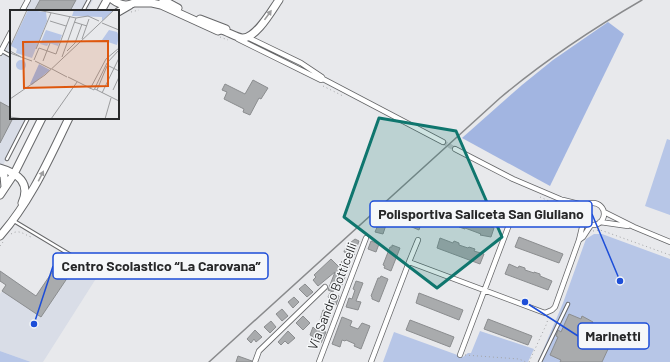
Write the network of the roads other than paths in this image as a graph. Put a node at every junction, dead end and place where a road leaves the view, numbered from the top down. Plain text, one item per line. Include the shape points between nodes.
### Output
1 (28, 0) edge
2 (89, 0) edge
3 (107, 0) edge
4 (113, 0) edge
5 (163, 0) edge
6 (279, 0) edge
7 (135, 2) edge
8 (23, 10) edge
9 (84, 10) edge
10 (102, 10) edge
11 (119, 11) edge
12 (258, 30) junction
13 (216, 33) junction
14 (10, 34) edge
15 (247, 37) junction
16 (262, 44) junction
17 (274, 50) junction
18 (1, 52) edge
19 (291, 64) junction
20 (324, 79) junction
21 (27, 119) edge
22 (42, 119) edge
23 (69, 119) edge
24 (36, 130) junction
25 (443, 142) tunnel mouth
26 (455, 149) tunnel mouth
27 (7, 159) dead end
28 (1, 169) edge
29 (14, 174) junction
30 (5, 188) junction
31 (0, 195) edge
32 (560, 199) junction
33 (587, 206) junction
34 (515, 209) dead end
35 (604, 212) junction
36 (583, 217) junction
37 (13, 221) junction
38 (600, 222) junction
39 (592, 225) junction
40 (634, 227) junction
41 (2, 238) edge
42 (366, 238) dead end
43 (418, 240) dead end
44 (579, 240) junction
45 (670, 242) edge
46 (409, 262) junction
47 (84, 263) dead end
48 (325, 287) dead end
49 (484, 291) junction
50 (568, 304) dead end
51 (460, 355) road end
52 (255, 362) edge
53 (319, 362) edge
54 (371, 362) edge
55 (540, 362) edge

1 - 8 street
2 - 9 lane
3 - 10 street
4 - 7 street via 124,5
5 - 15 street via 195,17
12 -> 6 street
7 - 11 street
7 - 13 street via 161,5
12 - 15 street
12 - 16 street
13 - 15 street via 221,30 242,38
13 - 19 street via 248,43
14 - 18 street
15 - 16 street
16 - 17 street
17 - 19 street
17 - 20 street via 301,63
19 - 20 street via 321,80
20 - 25 street
21 - 27 lane
22 - 24 street
37 -> 23 street via 32,192
24 - 28 street via 32,131 16,162
24 - 29 street
26 - 32 street via 513,179
28 - 29 street
28 - 30 street
29 - 30 street
29 - 37 street via 23,181 25,188 24,198
30 - 31 street
32 - 33 street
32 - 36 street
33 - 35 street via 597,204
33 - 36 street
34 - 49 street
35 - 38 street
35 - 40 street
36 - 39 street
36 - 44 street
37 - 41 street
37 - 47 lane
38 - 39 street
38 - 40 street
39 - 44 street
40 - 45 street
42 - 53 street, Via Sandro Botticelli
43 - 46 street
44 - 49 street via 555,307 548,312 541,313
46 - 49 street
46 - 54 street
48 - 52 street via 259,351
49 - 51 street
50 - 55 lane

